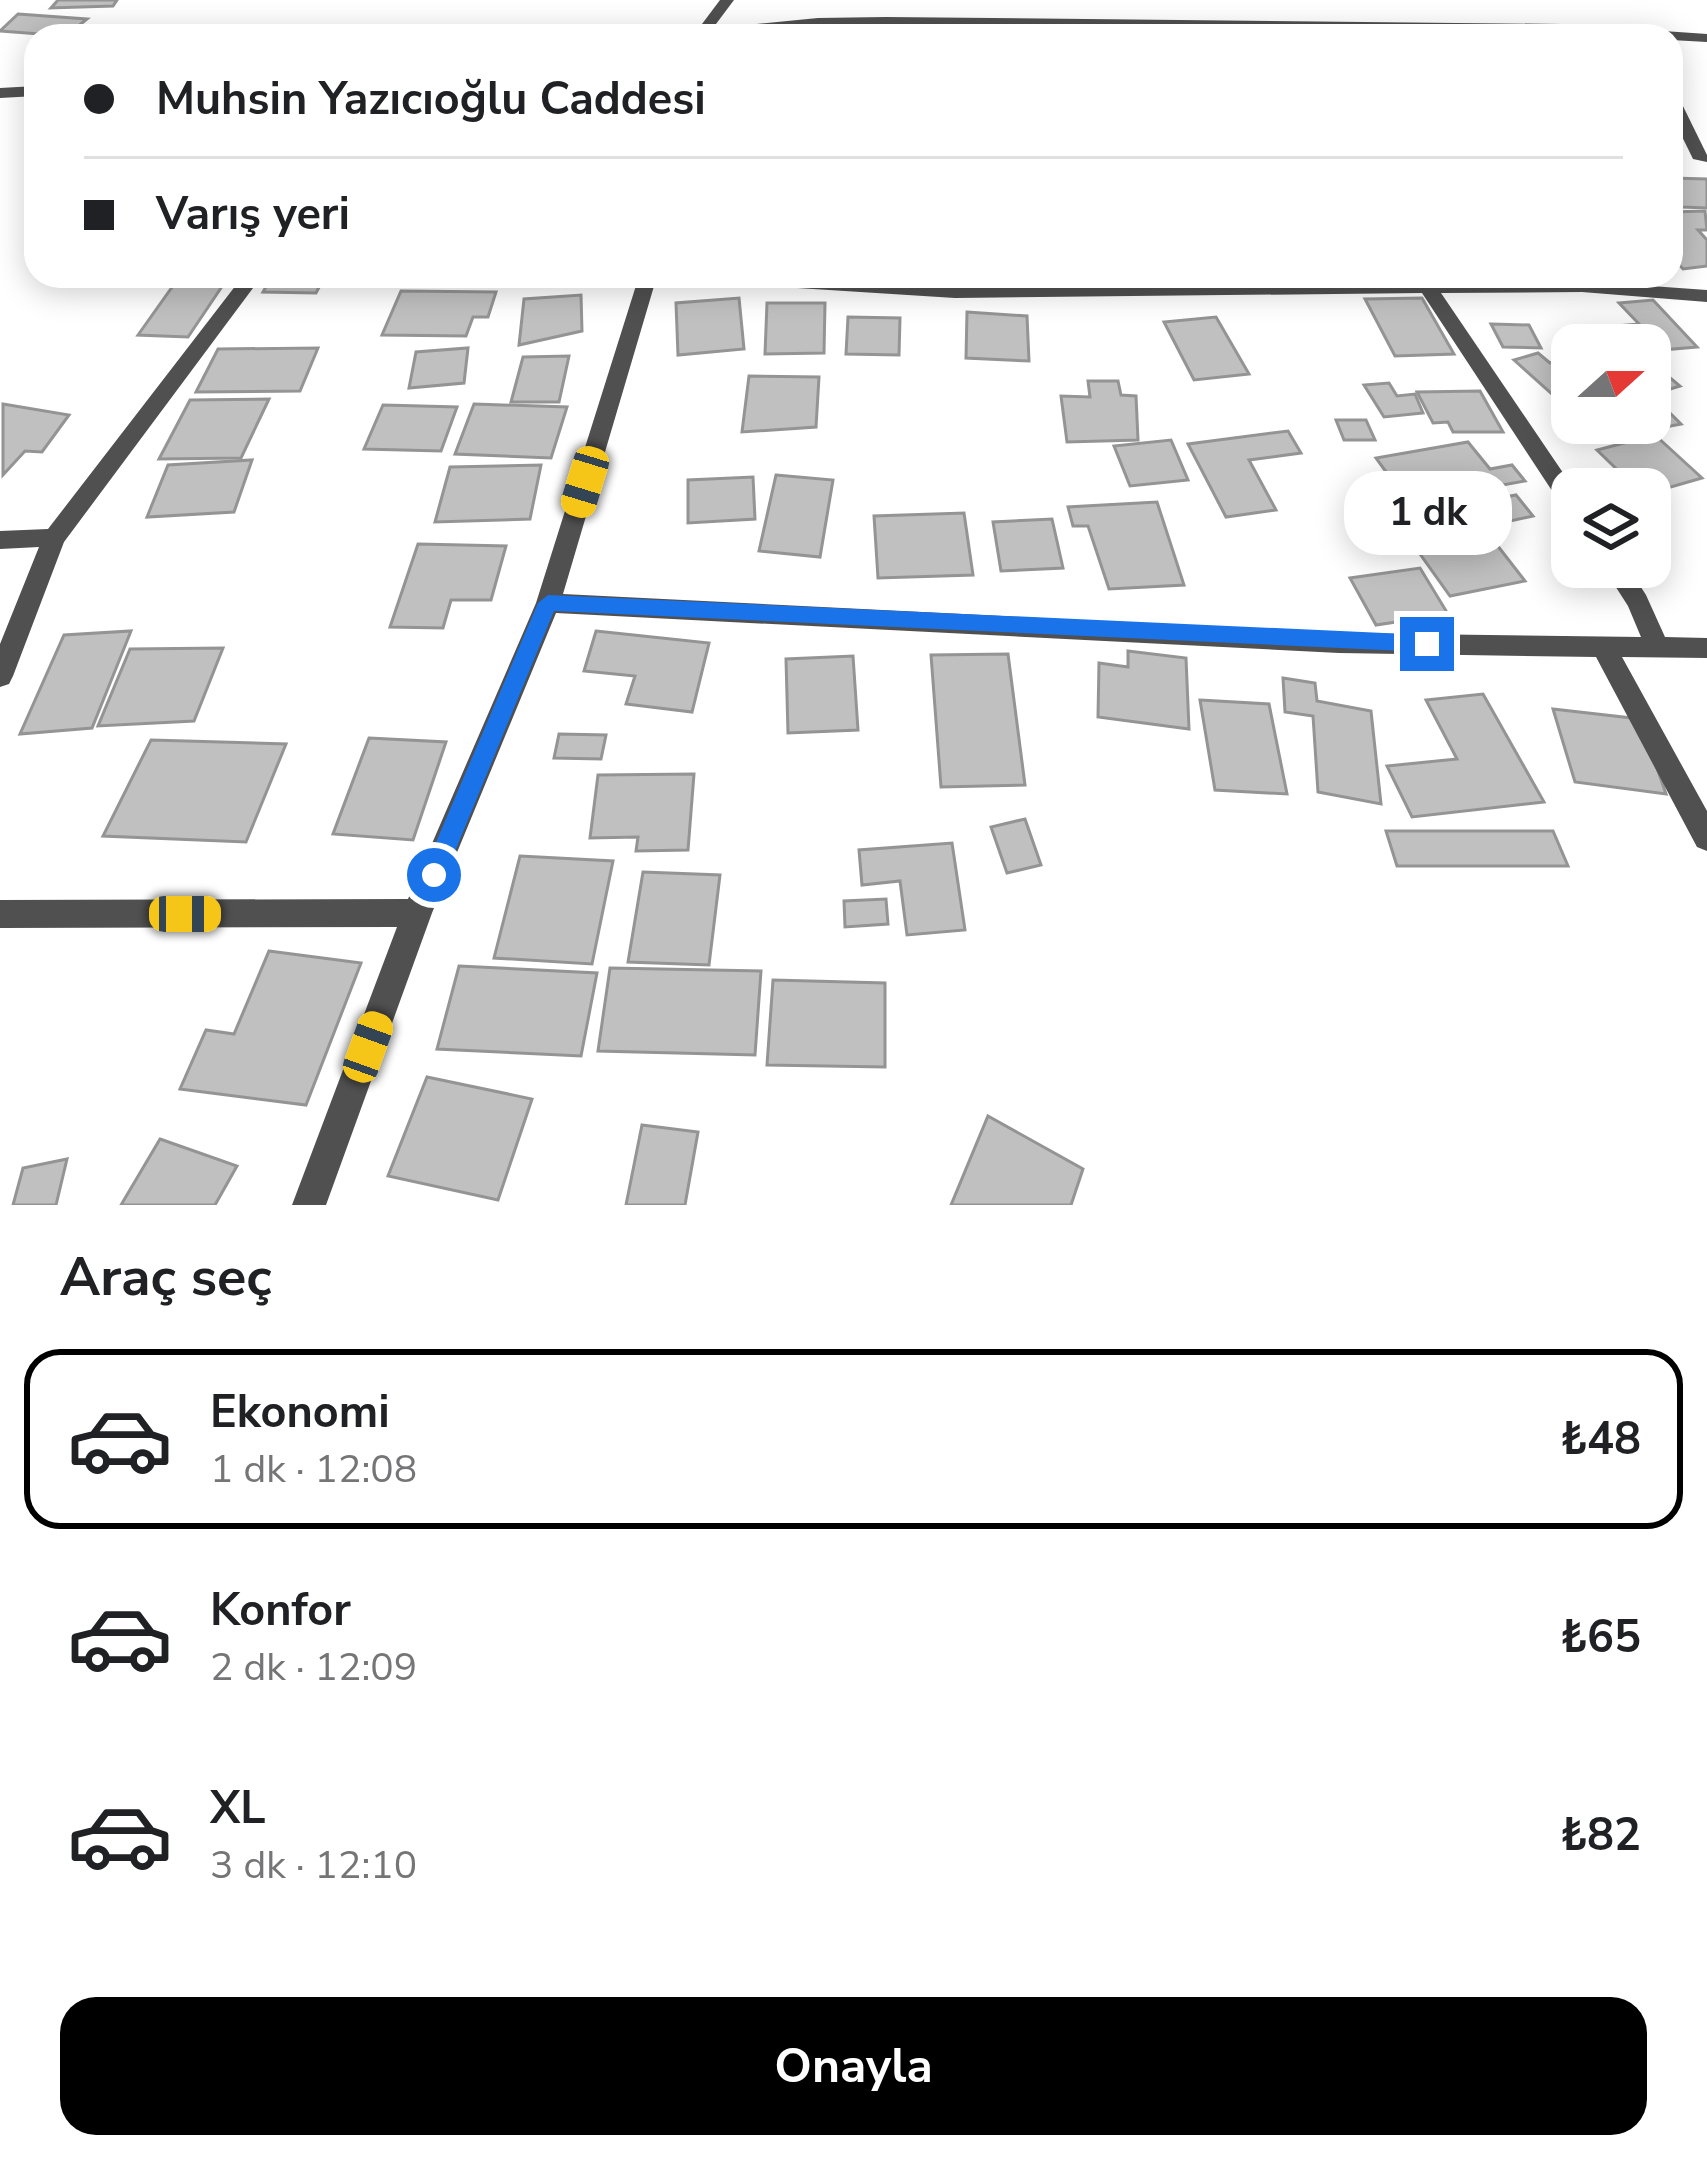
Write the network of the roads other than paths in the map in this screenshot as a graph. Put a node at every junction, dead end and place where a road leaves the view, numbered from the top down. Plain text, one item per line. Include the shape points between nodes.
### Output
1 (727, 0) edge
2 (707, 24) edge
3 (1683, 122) edge
4 (1701, 159) dead end
5 (244, 288) edge
6 (644, 288) edge
7 (892, 288) edge
8 (1428, 288) joint
9 (1607, 288) edge
10 (1707, 296) edge
11 (1551, 472) edge
12 (54, 538) junction
13 (0, 540) edge
14 (1629, 588) edge
15 (548, 603) junction
16 (1603, 646) junction
17 (1657, 646) junction
18 (1707, 648) edge
19 (0, 676) edge
20 (1707, 838) edge
21 (0, 914) edge
22 (417, 914) junction
23 (309, 1205) edge

1 - 2 street
3 - 4 street
5 - 12 street
6 - 15 street
7 - 8 street
8 - 11 street
9 - 10 street
12 - 13 street
12 - 19 street
14 - 17 street
15 - 16 street via 1339,643
15 - 22 street
16 - 17 street
16 - 20 street
17 - 18 street
21 - 22 street
22 - 23 street

